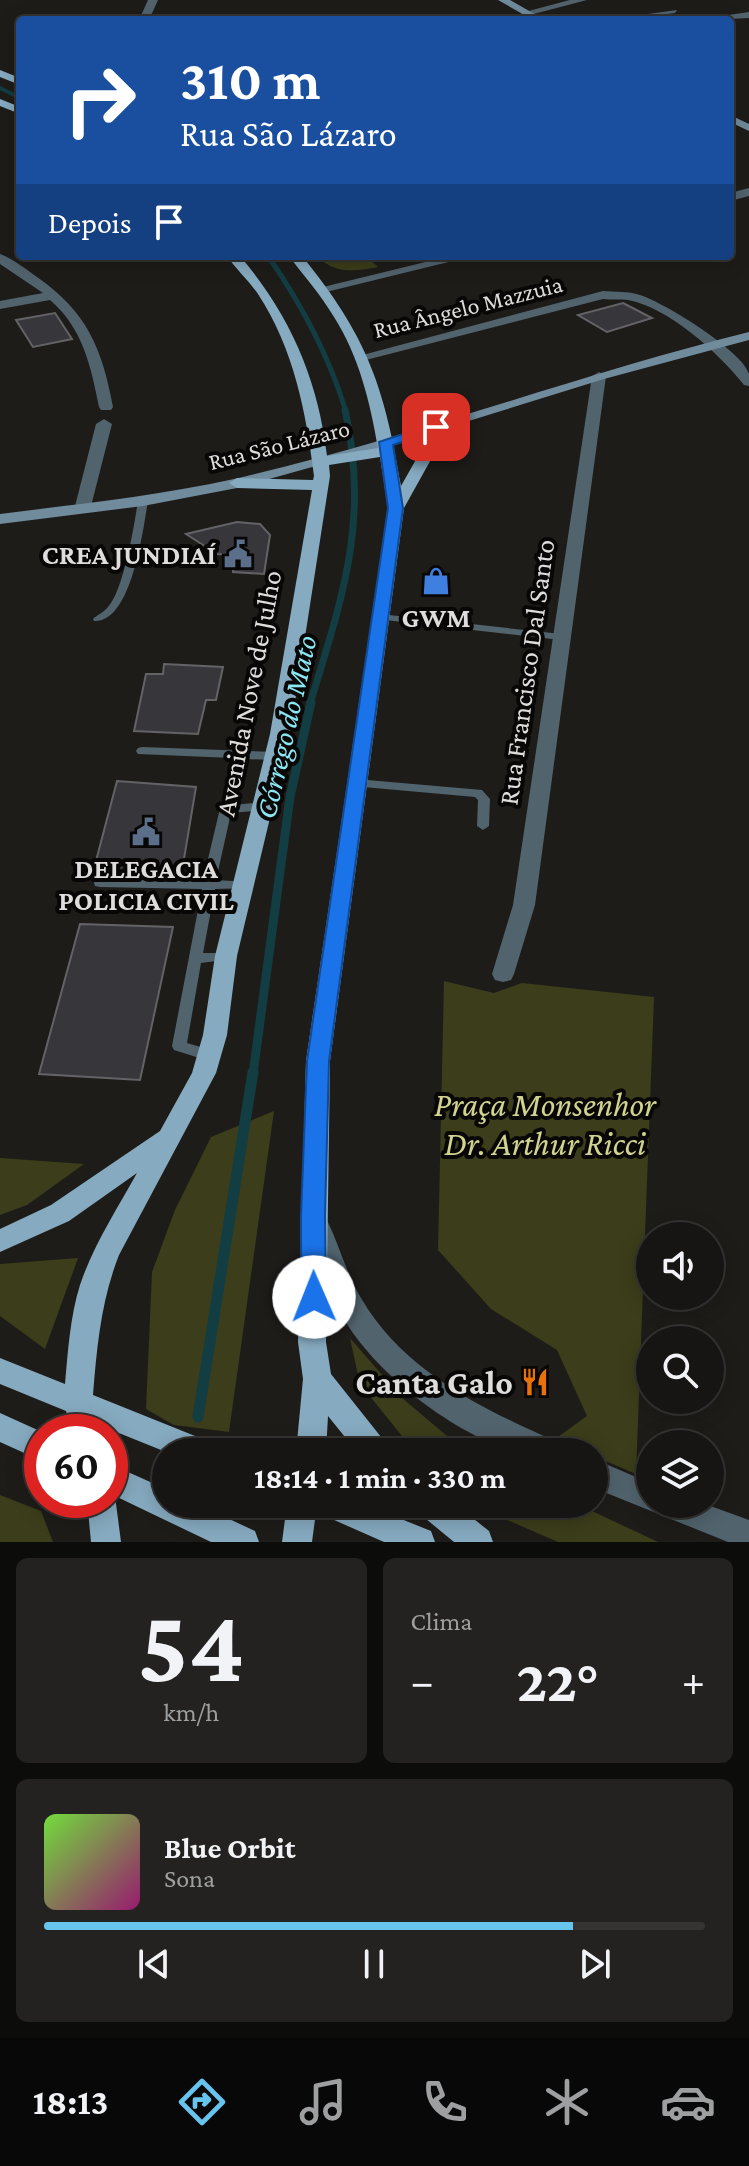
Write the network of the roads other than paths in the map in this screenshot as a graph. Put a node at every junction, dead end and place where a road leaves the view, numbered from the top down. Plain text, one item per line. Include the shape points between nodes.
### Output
1 (503, 0) edge
2 (582, 0) edge
3 (675, 11) dead end
4 (526, 13) junction
5 (532, 16) edge
6 (637, 16) edge
7 (0, 258) edge
8 (236, 260) edge
9 (298, 260) edge
10 (449, 260) edge
11 (322, 289) junction
12 (55, 295) junction
13 (0, 305) edge
14 (749, 336) edge
15 (713, 346) junction
16 (362, 357) junction
17 (599, 376) junction
18 (749, 382) edge
19 (461, 419) junction
20 (378, 449) junction
21 (329, 459) junction
22 (237, 483) junction
23 (320, 485) junction
24 (143, 501) junction
25 (396, 508) junction
26 (82, 510) junction
27 (0, 519) edge
28 (380, 617) junction
29 (98, 619) dead end
30 (561, 637) junction
31 (142, 751) dead end
32 (239, 754) junction
33 (275, 756) junction
34 (356, 783) junction
35 (263, 806) junction
36 (226, 810) junction
37 (483, 826) dead end
38 (100, 883) dead end
39 (209, 884) junction
40 (243, 885) junction
41 (226, 956) junction
42 (196, 958) junction
43 (503, 974) dead end
44 (209, 1055) junction
45 (172, 1134) junction
46 (313, 1216) junction
47 (0, 1241) edge
48 (0, 1371) edge
49 (317, 1379) junction
50 (78, 1402) junction
51 (82, 1414) edge
52 (0, 1427) edge
53 (24, 1438) edge
54 (166, 1438) edge
55 (312, 1438) edge
56 (364, 1438) edge
57 (518, 1438) edge
58 (608, 1479) edge
59 (128, 1487) edge
60 (636, 1492) edge
61 (104, 1518) edge
62 (300, 1518) edge
63 (362, 1518) edge
64 (448, 1518) edge
65 (703, 1518) edge
66 (749, 1535) edge
67 (106, 1542) edge
68 (244, 1542) edge
69 (297, 1542) edge
70 (420, 1542) edge
71 (478, 1542) edge

1 - 4 main road
2 - 4 street
3 - 6 lane
4 - 5 main road
7 - 12 street
8 - 21 main road, Avenida Nove de Julho via 268,299 298,360
9 - 11 main road
10 - 11 street
11 - 16 main road
12 - 13 street
12 - 26 street via 79,320 90,343 105,416
14 - 15 main road, Rua São Lázaro
15 - 16 street, Rua Ângelo Mazzuia via 655,305 631,296 603,295
15 - 17 main road, Rua São Lázaro
15 - 18 street, Rua Ângelo Mazzuia
16 - 20 main road
17 - 19 main road, Rua São Lázaro
17 - 30 street, Rua Francisco Dal Santo
19 - 20 main road, Rua São Lázaro
19 - 25 main road via 428,452
20 - 21 main road
20 - 25 main road
21 - 22 main road, Rua São Lázaro
21 - 23 main road, Avenida Nove de Julho
22 - 23 main road
22 - 24 main road, Rua São Lázaro
23 - 33 main road, Avenida Nove de Julho
24 - 26 main road, Rua São Lázaro
24 - 29 lane via 118,598
25 - 28 main road
26 - 27 main road, Rua São Lázaro
28 - 30 lane
28 - 34 main road
30 - 43 street, Rua Francisco Dal Santo via 524,905
31 - 32 lane
32 - 33 lane
32 - 36 lane
33 - 35 main road, Avenida Nove de Julho
34 - 37 lane via 478,793 484,799
34 - 46 main road via 318,1061
35 - 36 lane
35 - 40 main road, Avenida Nove de Julho
36 - 39 lane
38 - 39 lane
39 - 40 lane
39 - 42 lane
40 - 41 main road, Avenida Nove de Julho
41 - 42 lane
41 - 44 main road, Avenida Nove de Julho
42 - 44 lane via 179,1046
44 - 45 main road, Avenida Nove de Julho
45 - 47 main road via 60,1213
45 - 50 main road, Avenida Nove de Julho via 94,1285
46 - 49 main road via 312,1342
46 - 57 street via 355,1314 408,1376
48 - 50 main road
49 - 55 main road
49 - 56 main road
50 - 51 main road, Avenida Nove de Julho
50 - 54 main road
52 - 53 main road
58 - 60 street
59 - 68 main road
61 - 67 main road
62 - 69 main road
63 - 70 main road
64 - 71 main road
65 - 66 street

